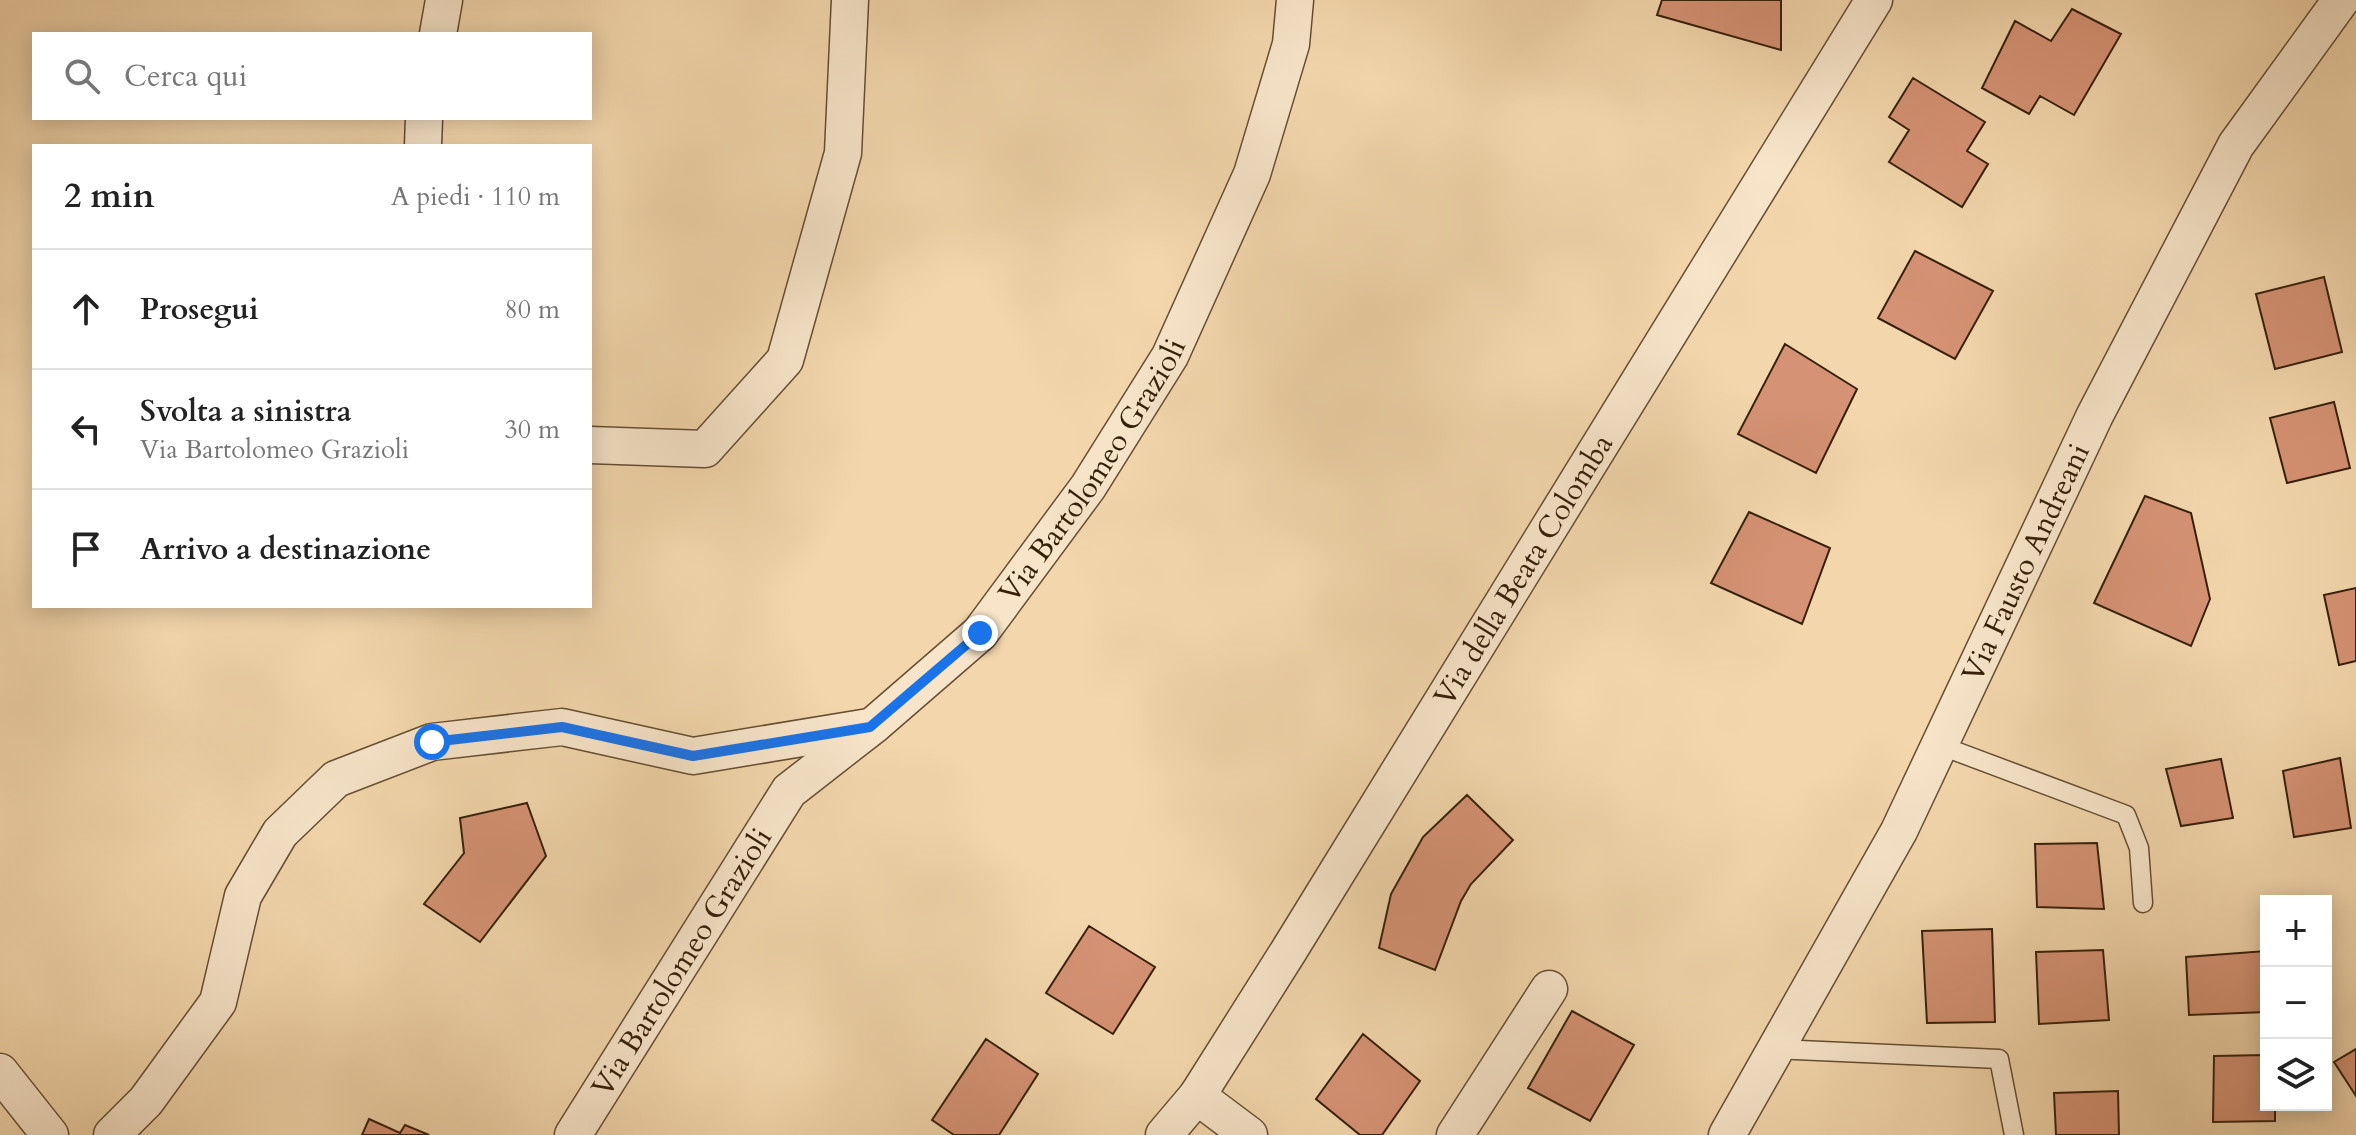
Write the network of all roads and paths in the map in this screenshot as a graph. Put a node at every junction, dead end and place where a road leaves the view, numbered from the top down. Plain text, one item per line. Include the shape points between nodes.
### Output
1 (444, 0) edge
2 (850, 0) edge
3 (1295, 0) edge
4 (1874, 0) edge
5 (2341, 0) edge
6 (438, 32) edge
7 (424, 120) edge
8 (423, 144) edge
9 (592, 445) edge
10 (870, 727) junction
11 (1939, 745) junction
12 (2143, 903) dead end
13 (1549, 989) dead end
14 (1775, 1049) junction
15 (0, 1072) edge
16 (1197, 1096) junction
17 (50, 1135) edge
18 (112, 1135) edge
19 (573, 1135) edge
20 (1164, 1135) edge
21 (1249, 1135) edge
22 (1455, 1135) edge
23 (1727, 1135) edge
24 (2014, 1135) edge

1 - 6 street
2 - 9 street via 843,153 785,360 705,449
3 - 10 street, Via Bartolomeo Grazioli via 1291,44 1252,174 1170,356 1088,487 980,633
4 - 16 street, Via della Beata Colomba
5 - 11 street, Via Fausto Andreani via 2236,145 2095,415
7 - 8 street
10 - 18 street via 693,756 562,727 432,742 336,779 280,833 243,896 218,1002 146,1101
10 - 19 street, Via Bartolomeo Grazioli via 789,791
11 - 12 lane via 2126,815 2139,848
11 - 14 street, Via Fausto Andreani via 1899,831
13 - 22 street
14 - 23 street, Via Fausto Andreani
14 - 24 lane via 1999,1059
15 - 17 street
16 - 20 street, Via della Beata Colomba
16 - 21 street

